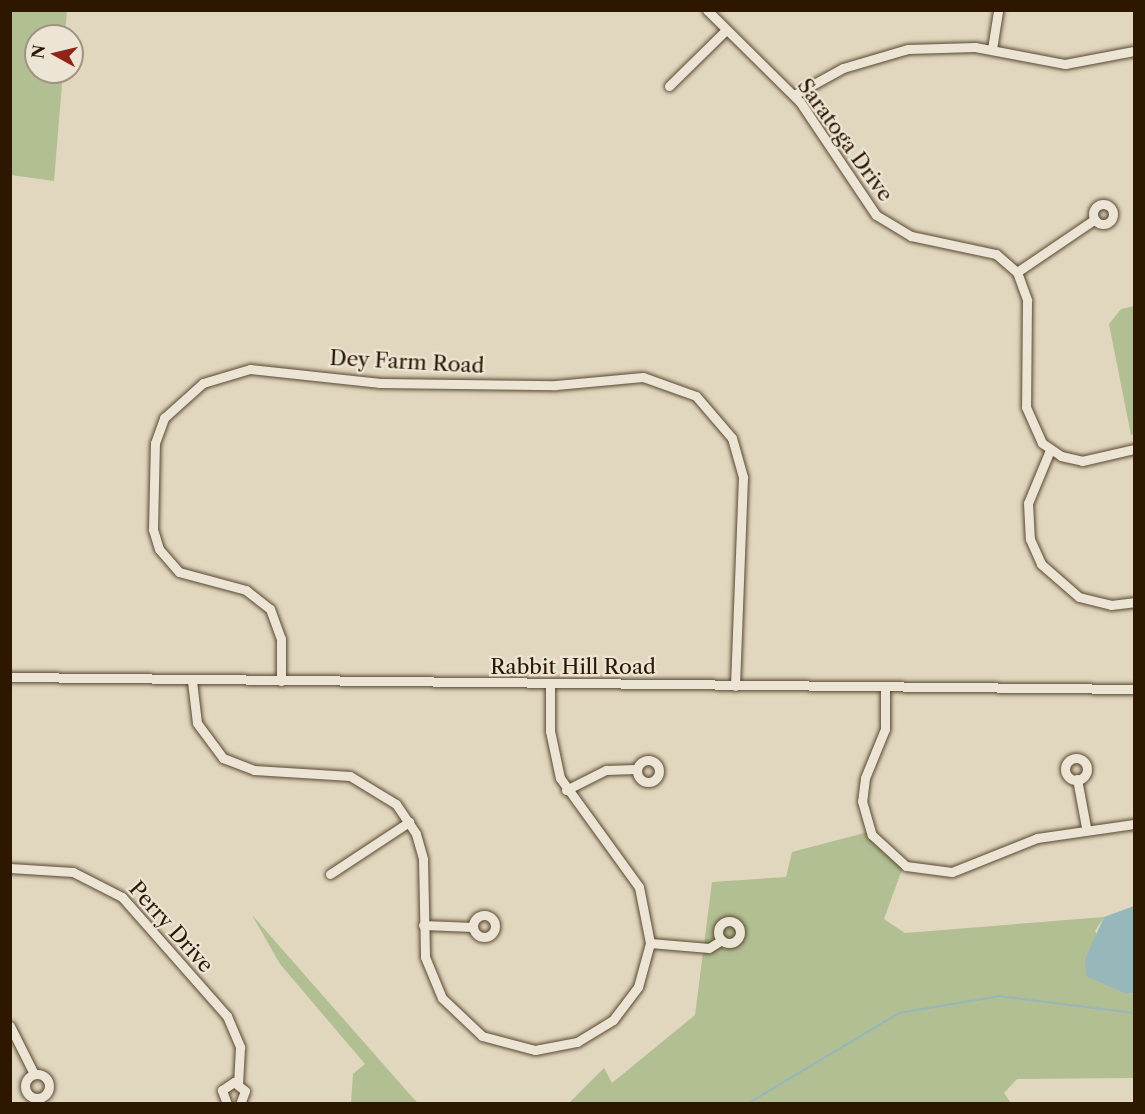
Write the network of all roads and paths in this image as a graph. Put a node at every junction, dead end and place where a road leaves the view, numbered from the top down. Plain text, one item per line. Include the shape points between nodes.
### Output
1 (707, 10) edge
2 (998, 10) edge
3 (724, 33) junction
4 (992, 50) junction
5 (1134, 51) edge
6 (669, 86) dead end
7 (794, 95) junction
8 (1095, 219) dead end
9 (1017, 273) junction
10 (1134, 449) edge
11 (1050, 450) junction
12 (1134, 602) edge
13 (10, 677) edge
14 (192, 681) junction
15 (281, 681) junction
16 (550, 685) junction
17 (735, 686) junction
18 (885, 688) junction
19 (1134, 689) edge
20 (636, 769) dead end
21 (1077, 780) dead end
22 (566, 790) junction
23 (409, 822) junction
24 (1134, 824) edge
25 (1086, 827) junction
26 (10, 868) edge
27 (330, 874) dead end
28 (423, 925) junction
29 (473, 927) dead end
30 (722, 940) dead end
31 (650, 943) junction
32 (10, 1026) edge
33 (34, 1074) dead end
34 (238, 1083) junction
35 (227, 1104) edge
36 (240, 1104) edge

1 - 3 street, Saratoga Drive
2 - 4 street
3 - 6 street
3 - 7 street, Saratoga Drive
4 - 5 street via 1065,64
4 - 7 street via 932,47 884,54 843,68
7 - 9 street, Saratoga Drive via 856,192 882,220 911,236 996,254
8 - 9 street
9 - 11 street, Saratoga Drive via 1027,300 1028,418
10 - 11 street via 1082,461
11 - 12 street via 1028,503 1030,539 1041,564 1079,597 1111,605
13 - 14 street, Rabbit Hill Road
14 - 15 street, Rabbit Hill Road
14 - 23 street via 197,723 223,758 254,770 350,776 386,796
15 - 16 street, Rabbit Hill Road
15 - 17 street, Dey Farm Road via 281,639 270,609 246,590 179,572 159,549 153,529 155,443 164,418 202,383 250,369 391,383 556,384 643,377 696,396 728,432 743,477
16 - 17 street, Rabbit Hill Road
16 - 22 street via 552,748
17 - 18 street, Rabbit Hill Road
18 - 19 street, Rabbit Hill Road
18 - 25 street via 885,729 865,778 862,801 872,835 895,861 927,873 952,872 1037,838
20 - 22 street via 606,770
21 - 25 street
22 - 31 street via 639,887
23 - 27 street
23 - 28 street via 423,859
24 - 25 street
26 - 34 street, Perry Drive via 73,872 122,897 227,1016 240,1047
28 - 29 street
28 - 31 street via 429,971 450,1009 482,1036 521,1049 564,1046 613,1020 638,987
30 - 31 street via 709,948
32 - 33 street
34 - 35 street, Perry Drive via 224,1086
34 - 36 street, Perry Drive via 245,1091

